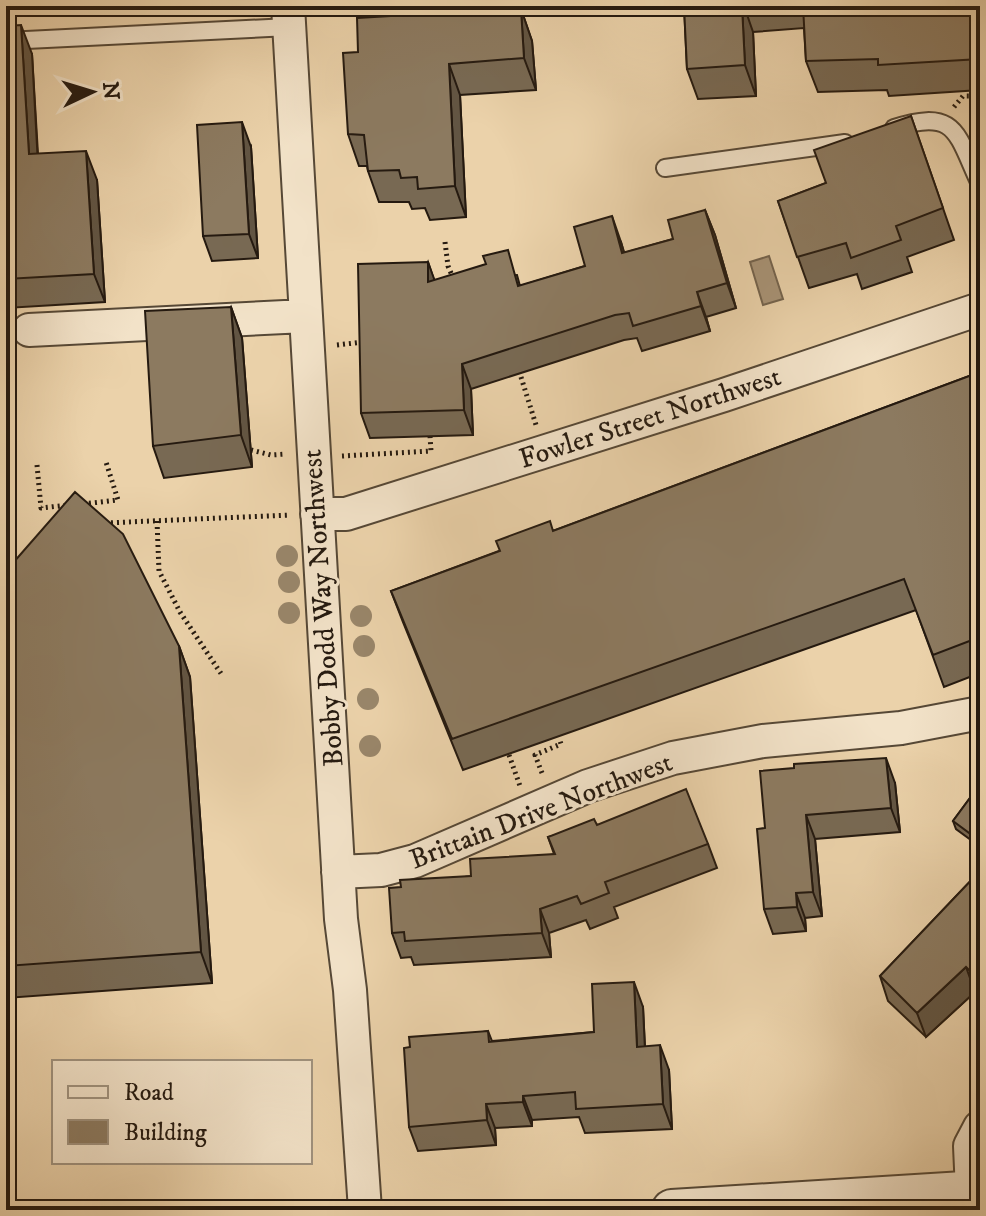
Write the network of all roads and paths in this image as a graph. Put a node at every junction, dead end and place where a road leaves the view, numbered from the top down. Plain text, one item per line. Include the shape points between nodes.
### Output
1 (365, 6) edge
2 (289, 17) edge
3 (365, 32) edge
4 (6, 41) edge
5 (963, 96) dead end
6 (980, 96) edge
7 (882, 131) edge
8 (855, 140) edge
9 (665, 168) dead end
10 (980, 184) edge
11 (445, 242) dead end
12 (454, 281) edge
13 (980, 309) edge
14 (305, 316) junction
15 (17, 330) edge
16 (368, 341) edge
17 (357, 343) edge
18 (521, 377) dead end
19 (537, 429) dead end
20 (430, 436) dead end
21 (251, 450) dead end
22 (271, 455) dead end
23 (341, 456) dead end
24 (106, 462) dead end
25 (37, 465) dead end
26 (95, 503) junction
27 (95, 513) edge
28 (305, 514) junction
29 (157, 521) junction
30 (96, 523) edge
31 (222, 675) dead end
32 (980, 713) edge
33 (559, 738) dead end
34 (509, 755) dead end
35 (545, 781) dead end
36 (521, 791) dead end
37 (338, 872) junction
38 (980, 1127) edge
39 (976, 1191) edge
40 (365, 1210) edge
41 (672, 1210) edge

1 - 3 path
2 - 4 lane
2 - 14 street, Bobby Dodd Way Northwest
5 - 6 path
7 - 10 lane via 923,119 941,120 955,132
8 - 9 lane
11 - 12 path
13 - 28 street, Fowler Street Northwest via 360,510
14 - 15 street
14 - 28 street, Bobby Dodd Way Northwest
16 - 17 path
18 - 19 path
20 - 23 path via 431,451
21 - 22 path
24 - 26 path via 118,500
25 - 26 path via 41,508
26 - 27 path
28 - 29 path
28 - 37 street, Bobby Dodd Way Northwest
29 - 30 path
29 - 31 path via 159,571
32 - 37 street, Brittain Drive Northwest via 673,758 588,786 415,861 381,870
33 - 35 path via 561,744 535,755
34 - 36 path
37 - 40 street, Bobby Dodd Way Northwest
38 - 39 street via 970,1146
39 - 41 street

